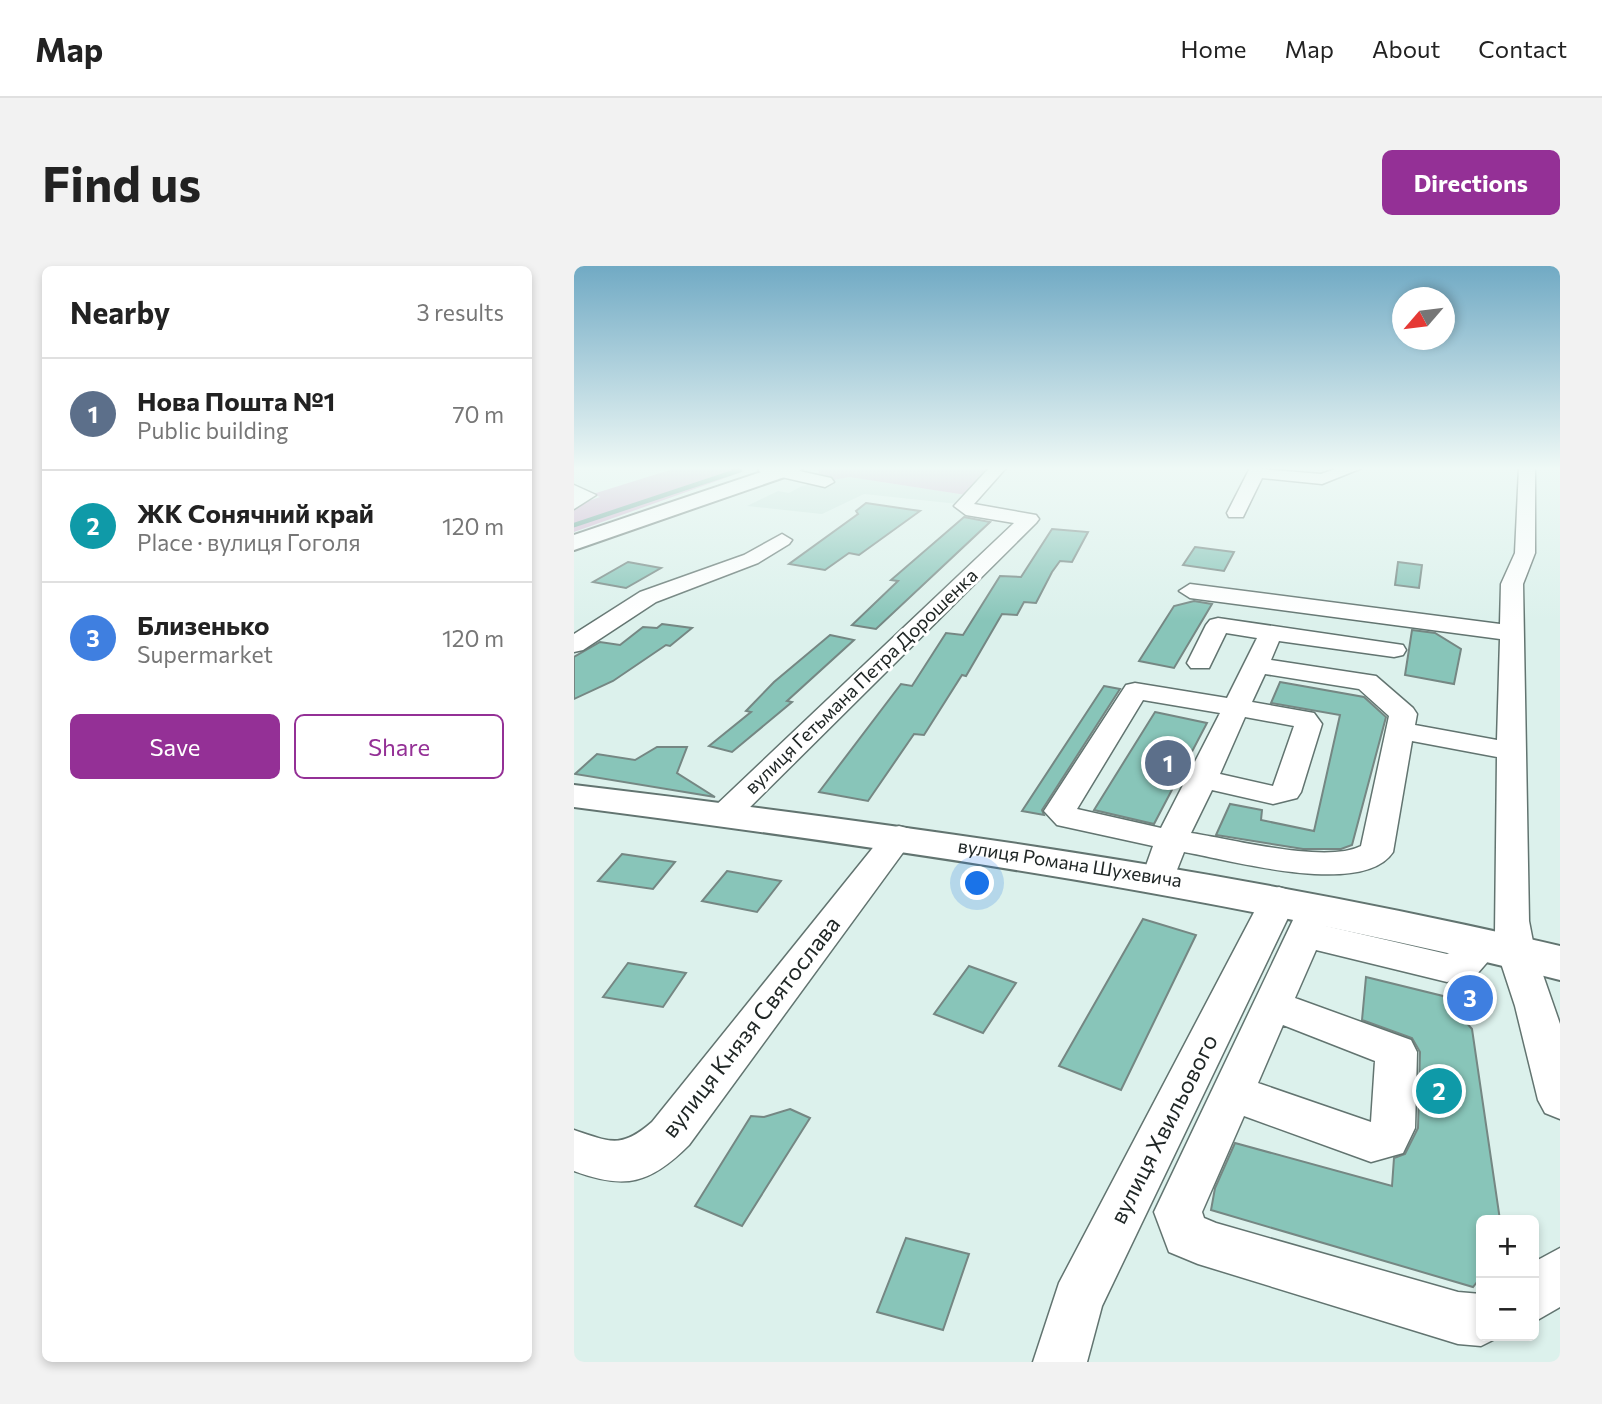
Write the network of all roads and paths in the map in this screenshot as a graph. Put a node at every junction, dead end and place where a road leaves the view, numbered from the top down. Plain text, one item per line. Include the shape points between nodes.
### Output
1 (640, 519) edge
2 (1029, 519) edge
3 (1526, 519) edge
4 (782, 540) dead end
5 (574, 543) edge
6 (1190, 591) dead end
7 (1271, 633) junction
8 (1511, 633) junction
9 (574, 645) edge
10 (1394, 650) dead end
11 (1200, 663) dead end
12 (1256, 665) junction
13 (1235, 709) junction
14 (1401, 731) junction
15 (1511, 751) junction
16 (1203, 779) junction
17 (574, 796) edge
18 (724, 815) junction
19 (899, 836) junction
20 (1165, 858) junction
21 (1300, 914) junction
22 (1500, 948) junction
23 (1560, 963) edge
24 (1272, 1004) junction
25 (1232, 1093) junction
26 (1560, 1100) edge
27 (574, 1150) edge
28 (1560, 1273) edge
29 (1539, 1292) edge
30 (1476, 1319) edge
31 (1060, 1362) edge

1 - 5 main road
2 - 18 street, вулиця Гетьмана Петра Дорошенка
3 - 8 street via 1525,553 1512,584
4 - 9 street via 751,559 648,597
6 - 8 street
7 - 10 street
7 - 11 street via 1218,625
7 - 12 street
8 - 15 street
12 - 13 street
12 - 14 street via 1367,682 1403,715
13 - 16 street
13 - 16 street via 1304,719 1308,724 1286,792 1273,795
13 - 20 street via 1135,691 1060,811
14 - 15 street
14 - 20 street via 1376,852 1357,862 1325,865
15 - 22 street via 1511,921
16 - 20 street
17 - 18 main road, вулиця Романа Шухевича
18 - 19 main road, вулиця Романа Шухевича
19 - 20 main road, вулиця Романа Шухевича
19 - 27 street, вулиця Князя Святослава via 659,1145 616,1163
20 - 21 main road, вулиця Романа Шухевича
21 - 22 main road, вулиця Романа Шухевича
21 - 24 street
21 - 31 street, вулиця Хвильового via 1077,1301
22 - 23 main road, вулиця Романа Шухевича
22 - 26 street via 1535,1006
24 - 25 street
24 - 25 street via 1396,1052 1393,1128 1387,1139 1371,1142
25 - 30 street via 1178,1212 1186,1235
28 - 29 street

